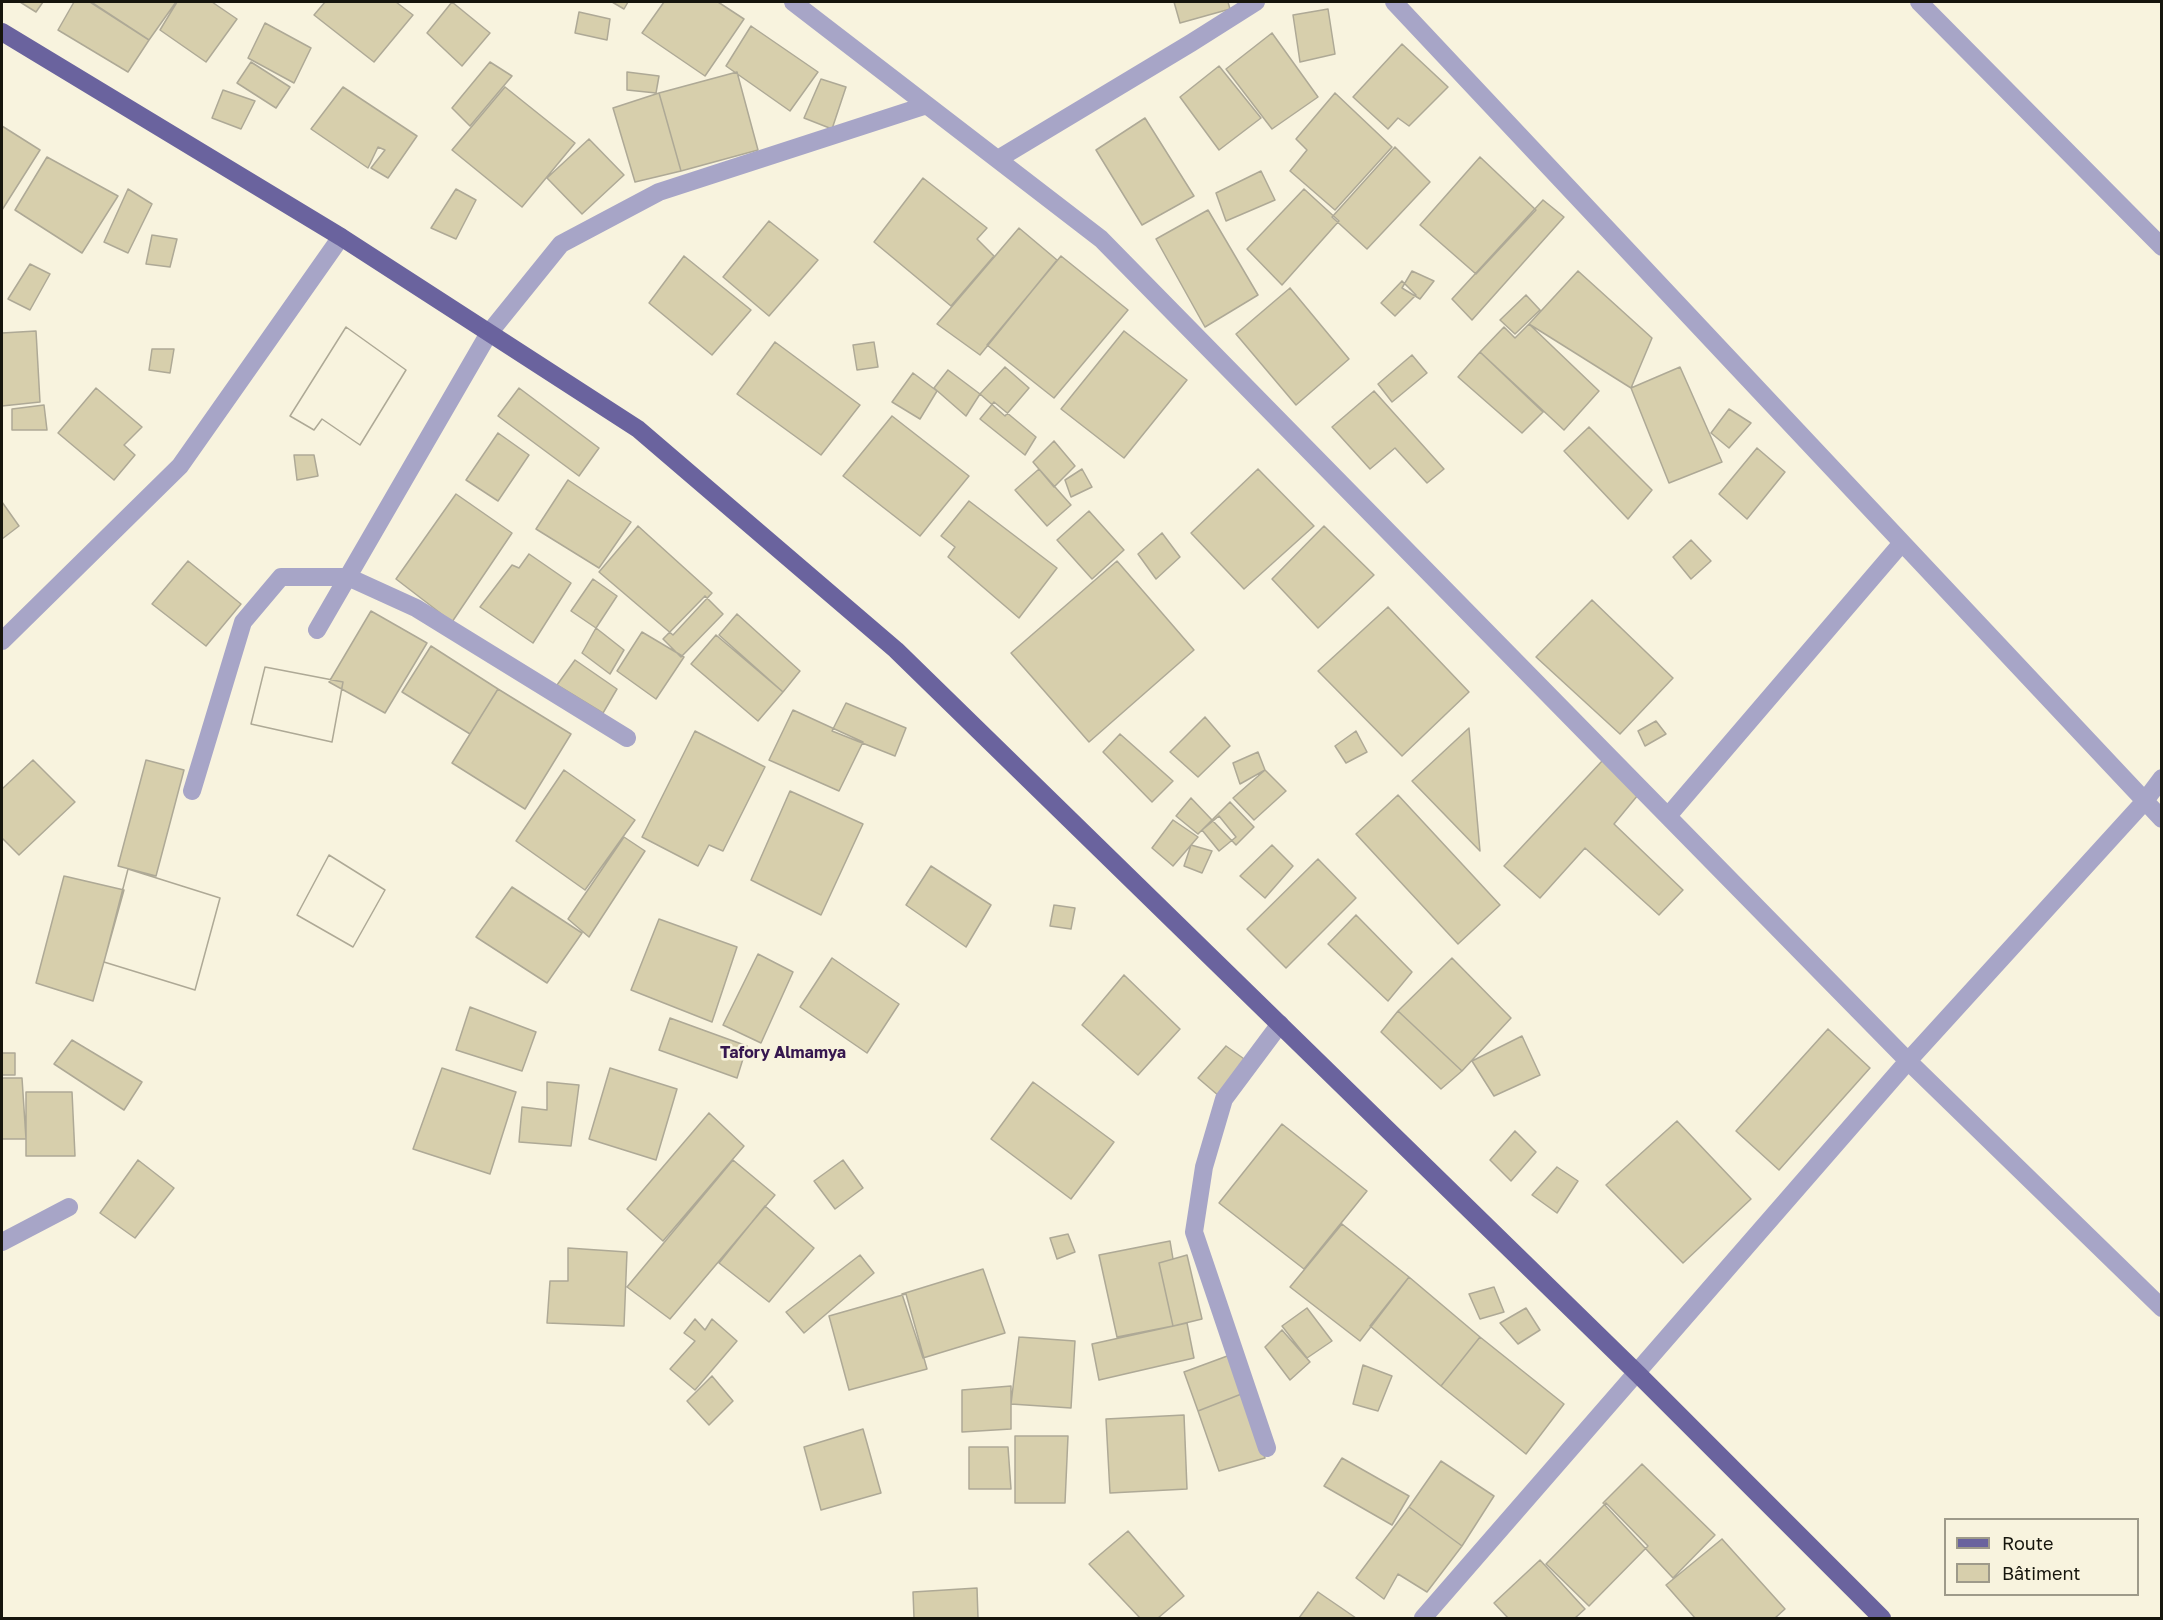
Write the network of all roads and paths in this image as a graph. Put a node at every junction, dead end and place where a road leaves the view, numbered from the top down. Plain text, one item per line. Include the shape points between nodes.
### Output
1 (793, 2) edge
2 (1256, 2) edge
3 (1394, 2) edge
4 (1919, 2) edge
5 (2, 32) edge
6 (927, 105) junction
7 (998, 159) junction
8 (341, 237) junction
9 (2162, 247) edge
10 (489, 333) junction
11 (1901, 544) junction
12 (348, 577) junction
13 (317, 630) dead end
14 (2, 639) edge
15 (627, 738) dead end
16 (2162, 778) edge
17 (192, 791) dead end
18 (2144, 802) junction
19 (1668, 816) junction
20 (2162, 819) edge
21 (1280, 1024) junction
22 (1908, 1061) junction
23 (69, 1207) dead end
24 (2, 1242) edge
25 (2162, 1308) edge
26 (1638, 1374) junction
27 (1267, 1448) dead end
28 (1423, 1618) edge
29 (1882, 1618) edge

1 - 6 street
2 - 7 street
3 - 11 street
4 - 9 street
5 - 8 main road
6 - 7 street
6 - 10 street via 659,192 561,244
7 - 19 street via 1101,239
8 - 10 main road
8 - 14 street via 180,466
10 - 12 street
10 - 21 main road via 638,429 896,650
11 - 18 street
11 - 19 street
12 - 13 street
12 - 15 street via 416,608
12 - 17 street via 281,577 243,622
16 - 18 street
18 - 20 street
18 - 22 street
19 - 22 street
21 - 26 main road
21 - 27 street via 1224,1099 1204,1167 1194,1232
22 - 25 street
22 - 26 street
23 - 24 street
26 - 28 street
26 - 29 main road

